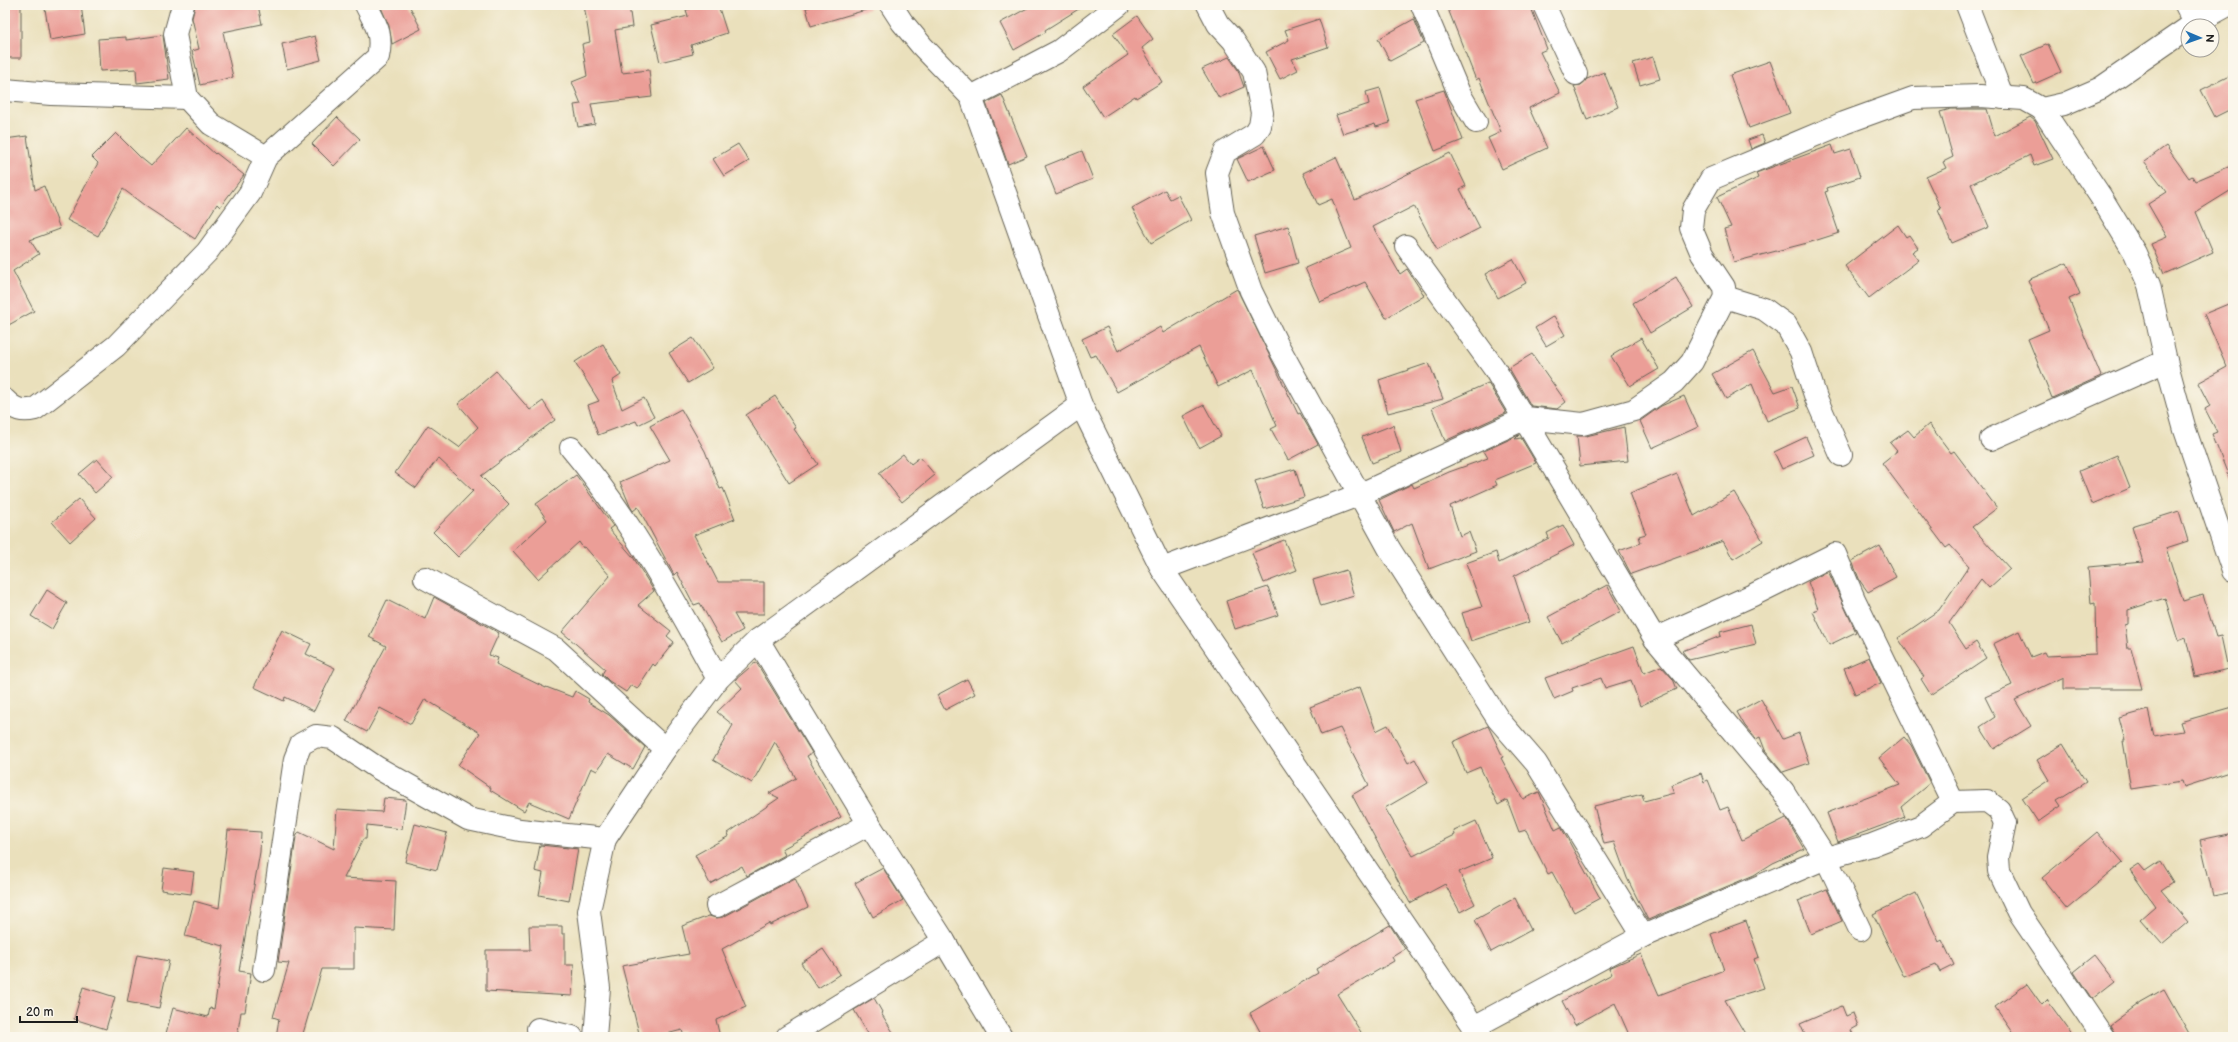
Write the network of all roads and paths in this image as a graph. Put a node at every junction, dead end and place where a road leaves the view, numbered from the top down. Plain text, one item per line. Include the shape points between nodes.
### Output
1 (183, 5) edge
2 (366, 5) edge
3 (891, 5) edge
4 (1119, 5) edge
5 (1208, 5) edge
6 (1422, 5) edge
7 (1544, 5) edge
8 (1967, 5) edge
9 (2228, 5) edge
10 (2195, 18) edge
11 (2180, 28) edge
12 (1576, 74) dead end
13 (5, 90) edge
14 (971, 97) junction
15 (187, 98) junction
16 (2003, 98) junction
17 (2042, 109) junction
18 (1476, 122) dead end
19 (266, 157) junction
20 (1406, 246) dead end
21 (1725, 297) junction
22 (2166, 361) junction
23 (5, 400) edge
24 (1081, 405) junction
25 (1526, 418) junction
26 (1992, 439) dead end
27 (571, 448) dead end
28 (1842, 455) dead end
29 (1361, 494) junction
30 (1162, 569) junction
31 (2233, 571) edge
32 (425, 578) dead end
33 (1655, 639) junction
34 (758, 640) junction
35 (718, 679) junction
36 (665, 749) junction
37 (1953, 802) junction
38 (868, 824) junction
39 (606, 839) junction
40 (1826, 858) junction
41 (718, 906) dead end
42 (1860, 930) dead end
43 (1643, 936) junction
44 (944, 941) junction
45 (264, 970) dead end
46 (538, 1029) dead end
47 (1477, 1032) edge
48 (572, 1037) edge
49 (595, 1037) edge
50 (787, 1037) edge
51 (1001, 1037) edge
52 (2103, 1037) edge

1 - 15 street via 175,34
2 - 19 street via 380,32 381,45 378,57
3 - 14 street via 922,46
4 - 14 street via 1058,51
5 - 29 street via 1218,24 1233,40 1254,72 1262,113 1260,126 1255,134 1225,152 1221,160 1217,173 1223,213 1251,291 1277,344
6 - 18 street via 1459,93
7 - 12 street
8 - 16 street
9 - 10 street
11 - 17 street via 2101,88 2064,104
13 - 15 street
14 - 24 street
15 - 19 street via 211,124
16 - 17 street via 2024,99
16 - 21 street via 1913,98 1844,123 1711,179 1693,210 1691,228 1702,254 1724,287
17 - 22 street via 2135,253 2150,285
19 - 23 street via 250,193 207,252 116,346 35,408 24,411 14,409
20 - 25 street via 1494,368
21 - 25 street via 1692,362 1674,382 1634,410 1583,424
21 - 28 street via 1764,308 1786,325 1800,352 1816,398
22 - 26 street
22 - 31 street via 2185,430
24 - 30 street
24 - 34 street
25 - 29 street
25 - 33 street
27 - 35 street via 628,525 669,590
29 - 30 street
29 - 43 street via 1378,530 1415,589 1498,719 1536,763
30 - 47 street
32 - 36 street via 556,649
33 - 37 street via 1753,595 1835,554 1854,599
33 - 40 street via 1783,791
34 - 35 street
34 - 38 street
35 - 36 street
36 - 39 street
37 - 40 street via 1921,826 1872,845
37 - 52 street via 1987,801 1999,810 2005,823 1998,857 2000,871 2019,913
38 - 41 street
38 - 44 street
39 - 45 street via 520,830 468,819 376,767 333,738 316,736 301,744 295,760
39 - 49 street via 589,910 599,988
40 - 42 street
40 - 43 street
43 - 47 street
44 - 50 street
44 - 51 street
46 - 48 street

